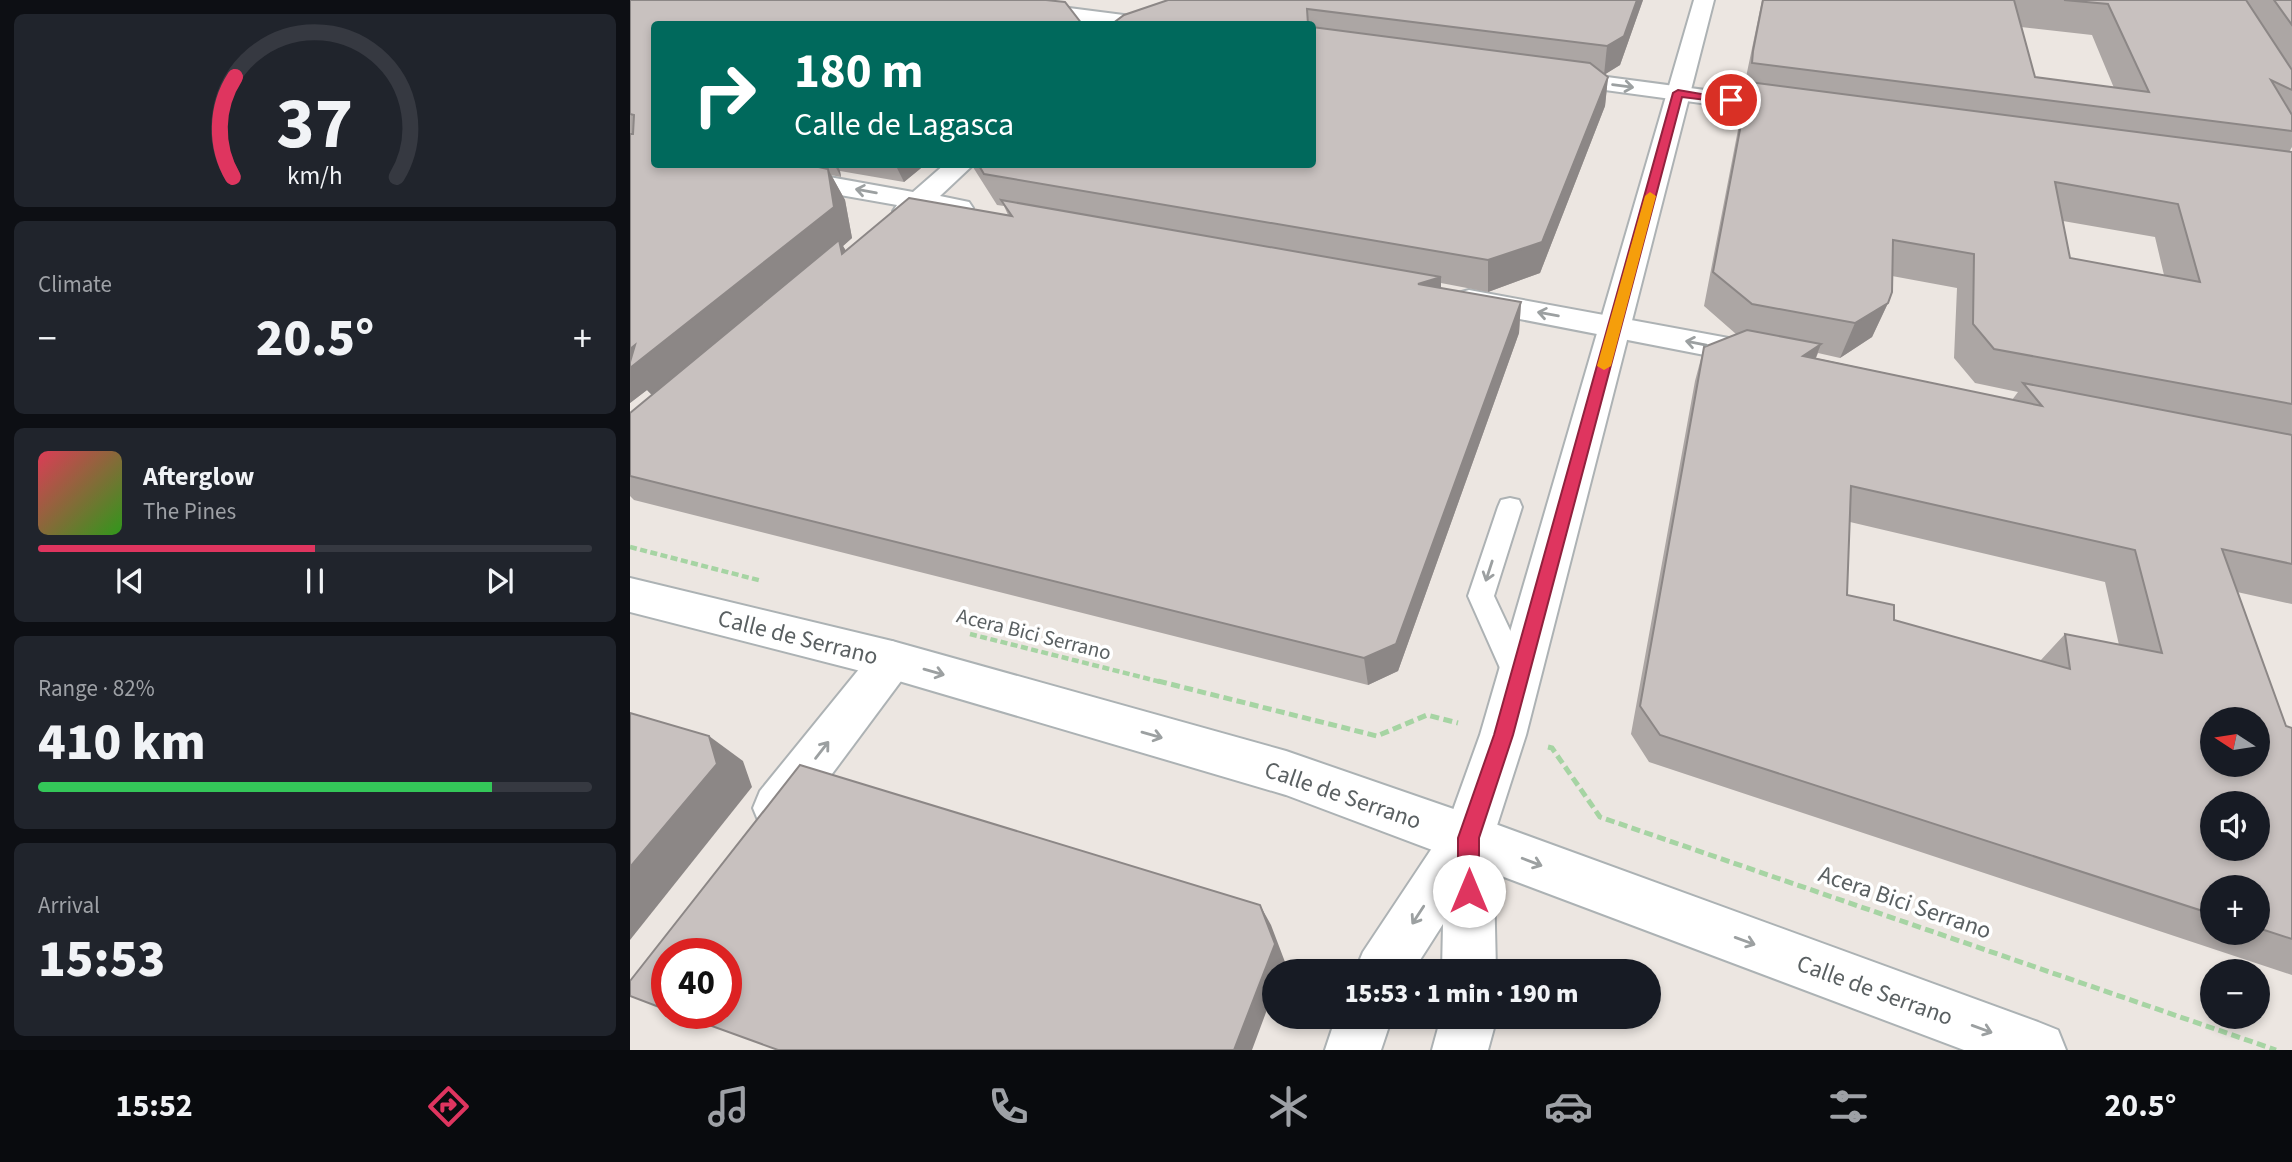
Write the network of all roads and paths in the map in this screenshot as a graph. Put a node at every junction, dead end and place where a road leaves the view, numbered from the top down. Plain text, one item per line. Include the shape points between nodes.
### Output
1 (957, 0) edge
2 (1155, 0) edge
3 (1704, 0) edge
4 (1112, 21) edge
5 (1137, 21) edge
6 (1529, 74) edge
7 (1678, 93) junction
8 (1814, 112) edge
9 (732, 168) edge
10 (956, 168) edge
11 (919, 201) junction
12 (987, 213) edge
13 (888, 227) edge
14 (1437, 294) edge
15 (1615, 327) junction
16 (1791, 361) edge
17 (1510, 507) dead end
18 (630, 547) edge
19 (763, 581) dead end
20 (630, 595) edge
21 (963, 632) dead end
22 (892, 660) junction
23 (1518, 677) junction
24 (1427, 715) dead end
25 (1552, 748) dead end
26 (1468, 838) junction
27 (748, 846) edge
28 (1390, 959) edge
29 (1469, 959) edge
30 (1360, 1029) edge
31 (1466, 1029) edge
32 (1353, 1050) edge
33 (1460, 1050) edge
34 (2038, 1050) edge
35 (2277, 1050) edge

1 - 4 street
2 - 5 street
3 - 7 street
6 -> 7 street
7 - 8 street
7 - 15 street
11 -> 9 street
10 - 11 street
11 - 12 street
11 - 13 street
15 -> 14 street
16 -> 15 street
15 - 23 street
17 -> 23 lane via 1481,596
18 - 19 path
20 - 22 street, Calle de Serrano
21 - 24 path, Acera Bici Serrano via 1377,736
22 -> 26 street, Calle de Serrano via 1286,773
27 -> 22 street
23 - 26 street
25 - 35 path, Acera Bici Serrano via 1600,817
26 -> 28 street
26 - 29 street
26 -> 34 street, Calle de Serrano
30 - 32 street
31 - 33 street

